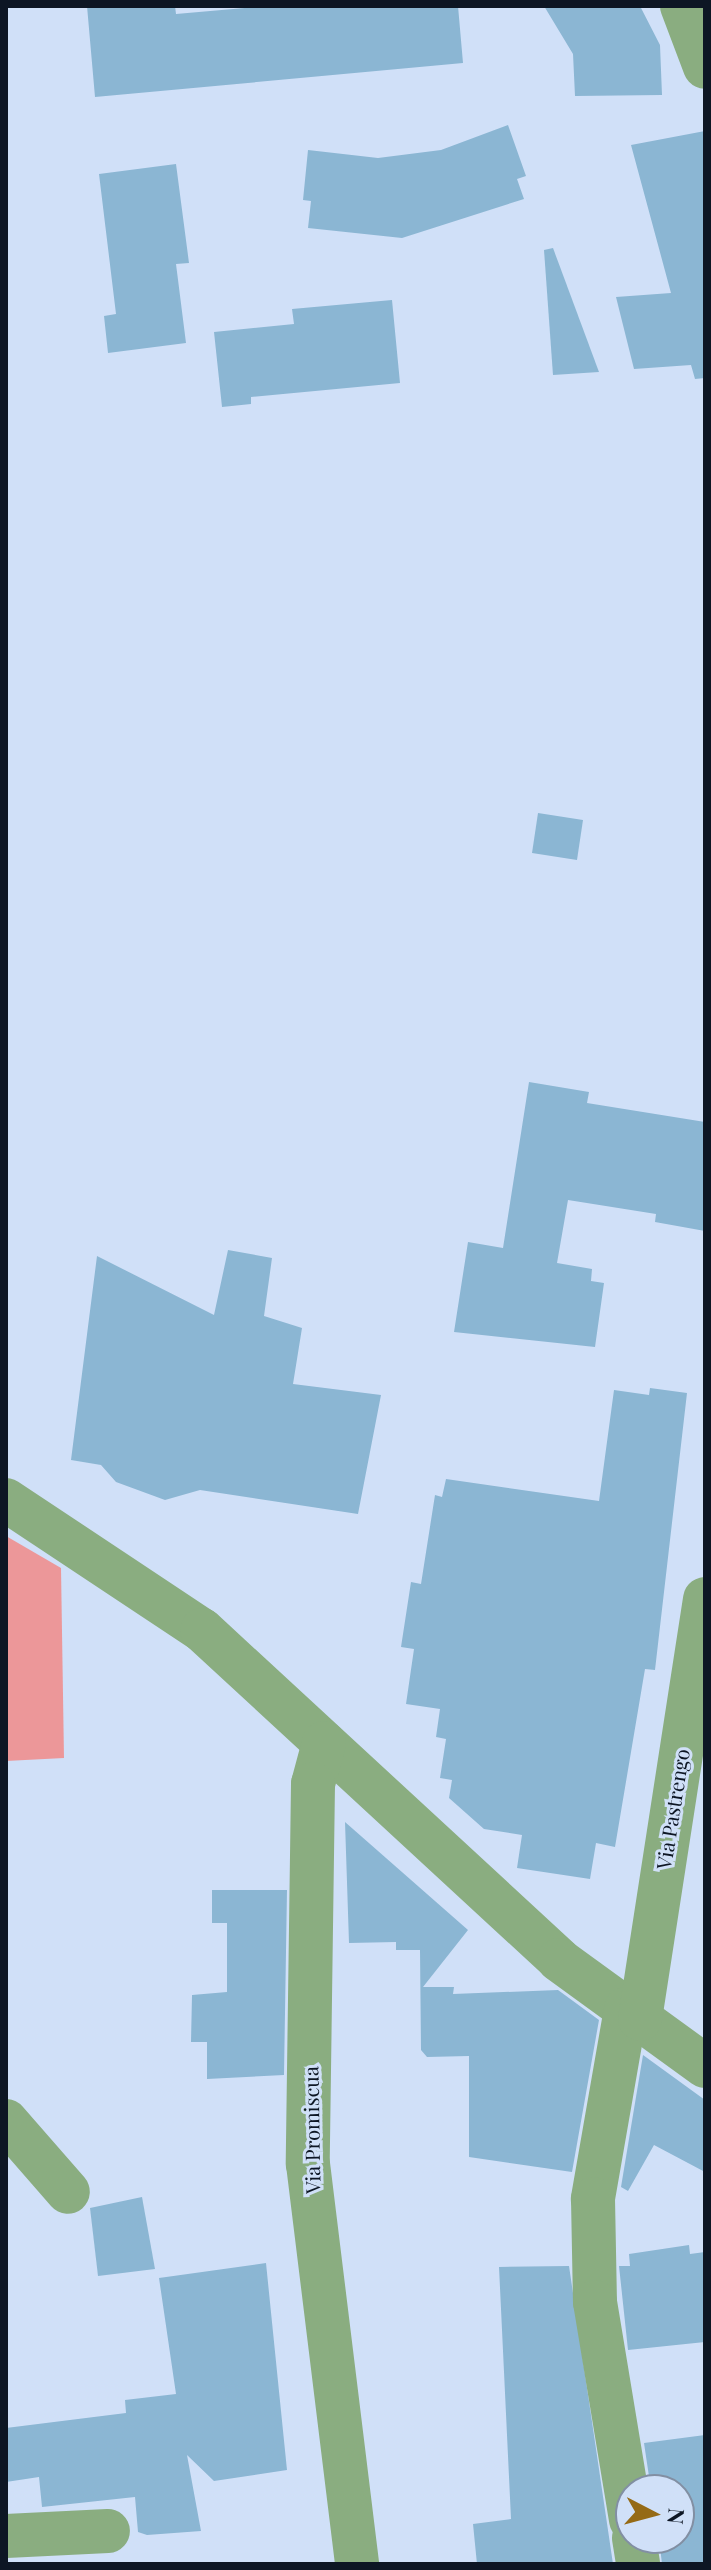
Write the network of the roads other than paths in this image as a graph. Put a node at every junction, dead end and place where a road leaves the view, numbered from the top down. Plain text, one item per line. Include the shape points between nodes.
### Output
1 (682, 6) edge
2 (705, 67) edge
3 (6, 1500) edge
4 (705, 1599) edge
5 (324, 1743) junction
6 (633, 2014) junction
7 (705, 2066) edge
8 (6, 2121) edge
9 (68, 2192) dead end
10 (623, 2474) edge
11 (108, 2531) dead end
12 (6, 2536) edge
13 (357, 2564) edge

1 - 2 street
3 - 5 street via 202,1630
4 - 6 street, Via Pastrengo
5 - 6 street via 559,1960
5 - 13 street, Via Promiscua via 313,1784 308,2164
6 - 7 street
6 - 10 street, Via Pastrengo via 593,2199 595,2302
8 - 9 street
11 - 12 street

